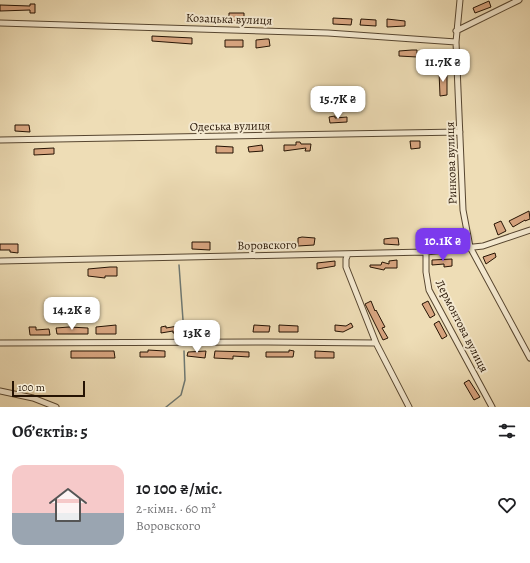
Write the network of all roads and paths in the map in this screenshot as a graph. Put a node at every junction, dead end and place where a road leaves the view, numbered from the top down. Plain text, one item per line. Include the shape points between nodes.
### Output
1 (460, 0) edge
2 (519, 0) edge
3 (0, 23) edge
4 (456, 31) junction
5 (456, 42) junction
6 (460, 132) junction
7 (0, 140) edge
8 (530, 230) edge
9 (470, 247) junction
10 (426, 252) junction
11 (348, 254) junction
12 (0, 261) edge
13 (0, 343) edge
14 (376, 343) junction
15 (530, 358) edge
16 (0, 390) edge
17 (56, 407) edge
18 (409, 407) edge
19 (492, 407) edge

1 - 4 street, Ринкова вулиця
2 - 4 street
3 - 5 street, Козацька вулиця via 328,32
4 - 5 street, Ринкова вулиця
5 - 6 street, Ринкова вулиця
6 - 7 street, Одеська вулиця
6 - 9 street, Ринкова вулиця via 463,210
8 - 9 street, Воровского via 476,248
9 - 10 street, Воровского
9 - 15 street, Ринкова вулиця
10 - 11 street, Воровского
10 - 19 street, Лермонтова вулиця via 429,290
11 - 12 street, Воровского
11 - 14 street via 346,267
13 - 14 street
14 - 18 street
16 - 17 street

